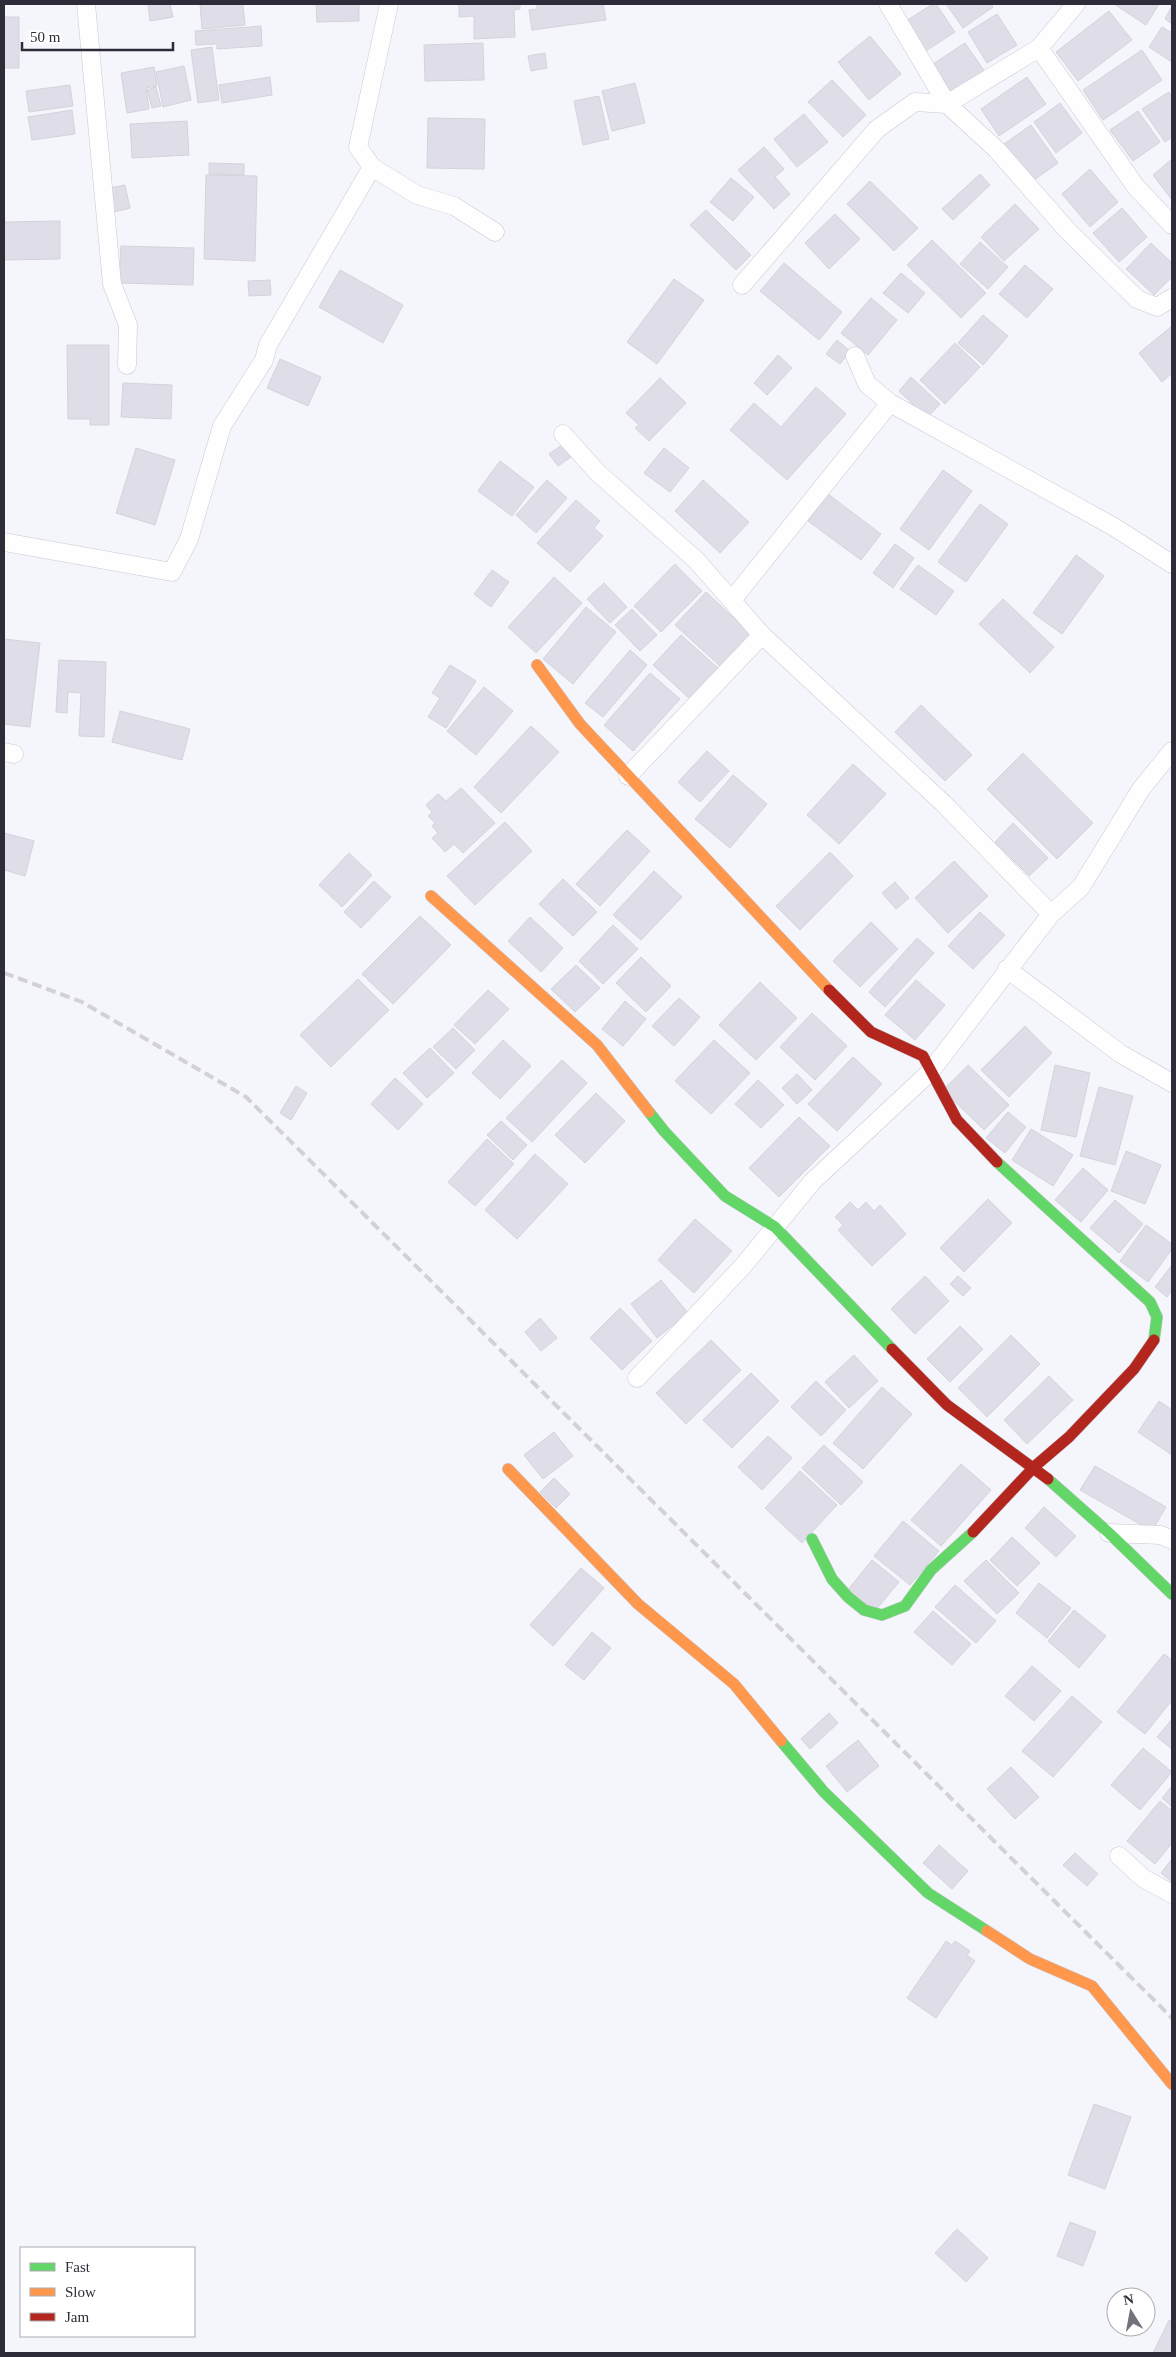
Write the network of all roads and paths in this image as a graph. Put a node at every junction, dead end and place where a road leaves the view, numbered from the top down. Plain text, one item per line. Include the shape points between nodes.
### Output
1 (86, 4) edge
2 (389, 4) edge
3 (888, 4) edge
4 (1076, 4) edge
5 (1039, 48) junction
6 (947, 104) junction
7 (372, 167) junction
8 (1172, 226) edge
9 (495, 232) dead end
10 (742, 285) dead end
11 (1172, 298) edge
12 (854, 356) dead end
13 (127, 365) dead end
14 (890, 403) junction
15 (563, 434) dead end
16 (4, 542) edge
17 (1172, 564) edge
18 (732, 600) junction
19 (762, 635) junction
20 (537, 664) dead end
21 (1172, 751) edge
22 (628, 776) junction
23 (431, 896) dead end
24 (1051, 914) junction
25 (1007, 969) junction
26 (930, 1072) junction
27 (1172, 1083) edge
28 (775, 1227) junction
29 (637, 1378) dead end
30 (1034, 1468) junction
31 (508, 1469) dead end
32 (1109, 1533) junction
33 (812, 1539) dead end
34 (1172, 1540) edge
35 (1172, 1594) edge
36 (1119, 1856) dead end
37 (1172, 1894) edge
38 (1172, 2084) edge

1 - 13 street via 112,284 128,325
2 - 7 street via 358,147
3 - 6 street
4 - 5 street
5 - 6 street
5 - 8 street via 1136,187
6 - 10 street via 915,102 877,129
6 - 11 street via 997,150 1067,230 1138,299 1157,307
7 - 9 street via 417,195 454,206
7 - 16 street via 268,345 264,360 222,426 189,539 172,572
12 - 14 street via 867,384
14 - 17 street via 1114,527
14 - 18 street
15 - 18 street via 598,473 696,560
18 - 19 street
19 - 22 street
19 - 24 street via 943,803
20 - 22 street via 580,724
21 - 24 street via 1141,790 1081,887
22 - 26 street via 870,1032 923,1056
23 - 28 street via 597,1045 664,1131 725,1196
24 - 25 street
25 - 26 street
25 - 27 street via 1121,1054
26 - 28 street via 813,1181
26 - 30 street via 957,1120 1011,1176 1150,1302 1157,1317 1154,1340 1134,1369 1069,1438
28 - 29 street via 743,1266
28 - 30 street via 947,1405
30 - 32 street
30 - 33 street via 967,1538 931,1570 905,1606 882,1615 864,1610 848,1597 832,1579
31 - 38 street via 638,1604 734,1684 824,1792 928,1893 1030,1959 1092,1986
32 - 34 street via 1161,1535
32 - 35 street
36 - 37 street via 1143,1878

